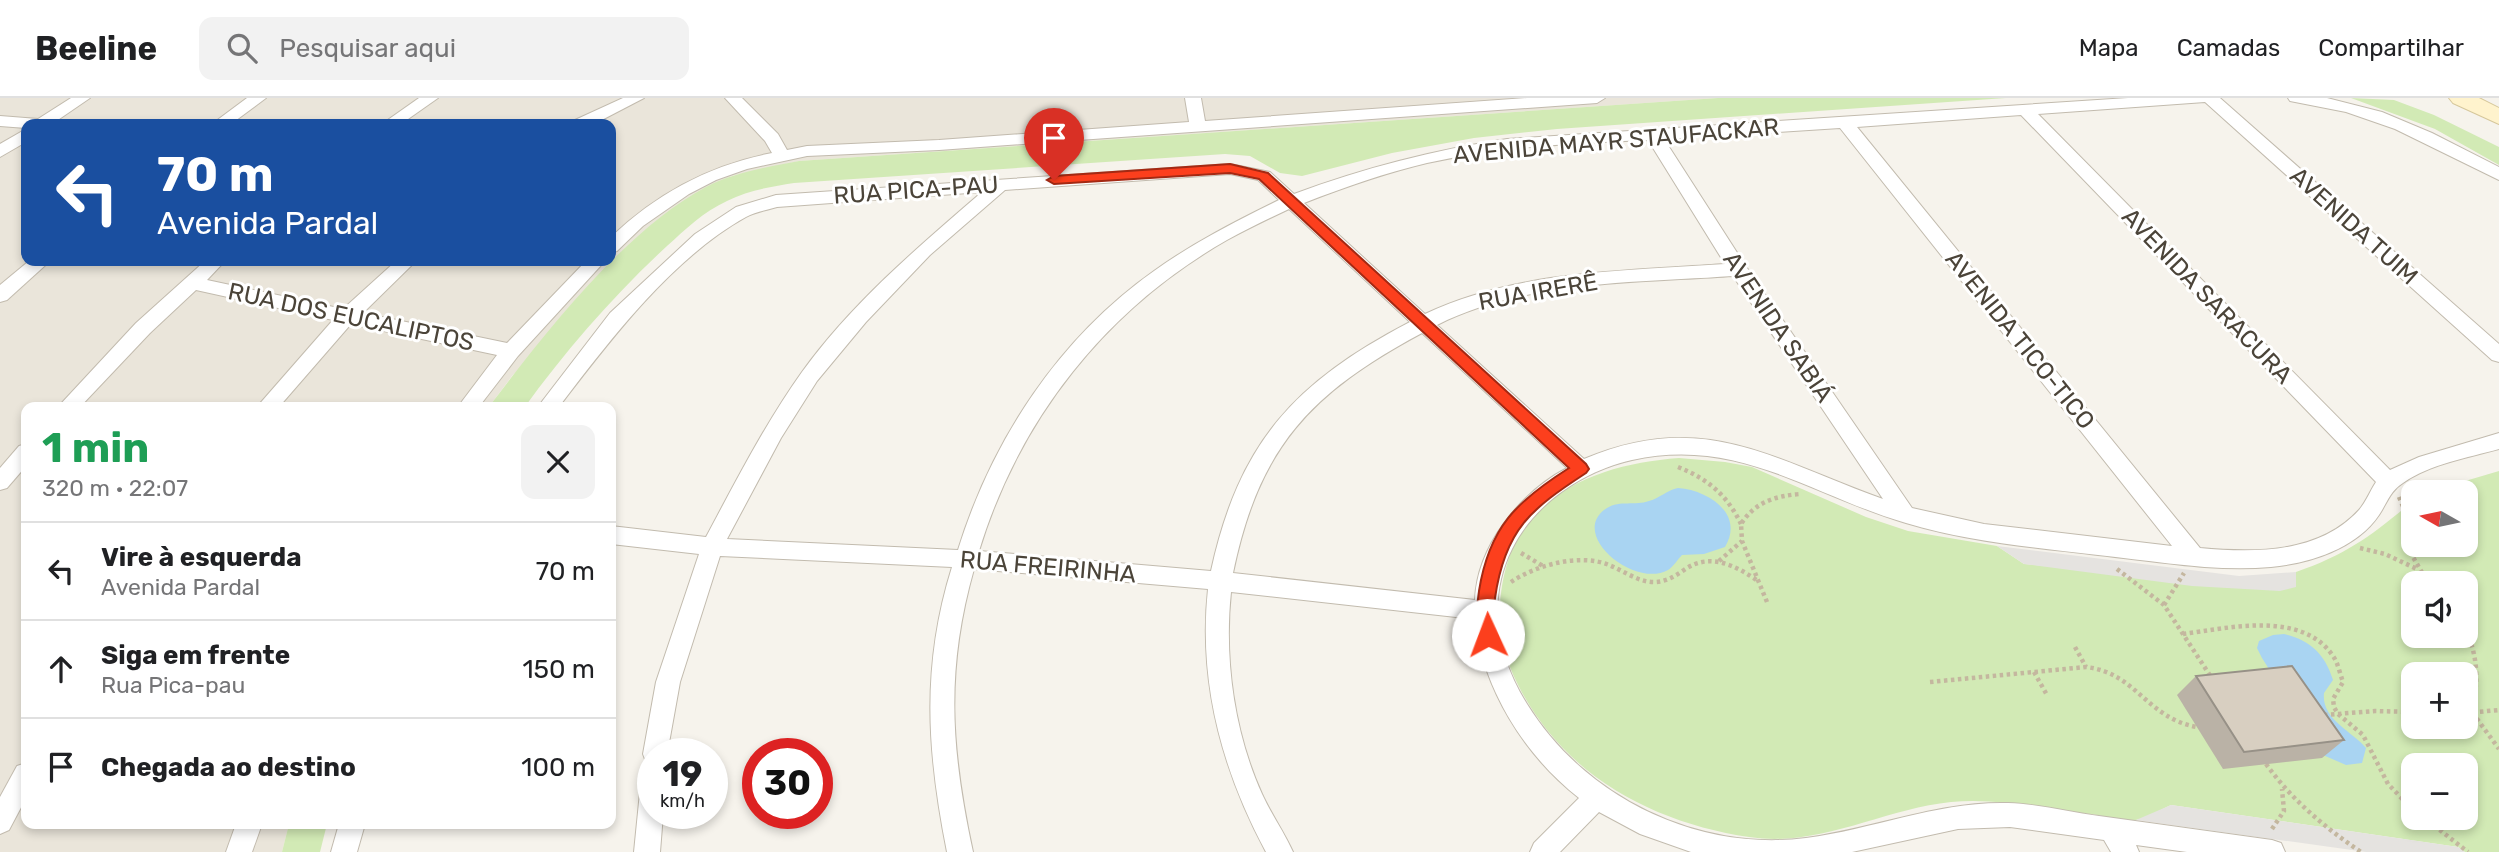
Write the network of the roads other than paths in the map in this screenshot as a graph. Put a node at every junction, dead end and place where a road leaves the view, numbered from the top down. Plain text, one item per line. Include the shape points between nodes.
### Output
1 (82, 98) edge
2 (258, 98) edge
3 (430, 98) edge
4 (636, 98) edge
5 (733, 98) edge
6 (1193, 98) edge
7 (1597, 98) edge
8 (2201, 98) edge
9 (2210, 98) edge
10 (2296, 98) edge
11 (2472, 100) edge
12 (1513, 101) edge
13 (1352, 106) edge
14 (2025, 110) junction
15 (2499, 117) edge
16 (49, 119) edge
17 (227, 119) edge
18 (398, 119) edge
19 (591, 119) edge
20 (0, 121) edge
21 (21, 123) edge
22 (1845, 123) junction
23 (1198, 126) junction
24 (1654, 136) junction
25 (21, 137) edge
26 (0, 152) edge
27 (782, 155) junction
28 (2499, 174) edge
29 (1003, 183) junction
30 (1291, 201) junction
31 (616, 242) edge
32 (35, 266) edge
33 (211, 266) edge
34 (402, 266) edge
35 (591, 266) edge
36 (1738, 269) junction
37 (192, 283) junction
38 (0, 295) edge
39 (347, 316) junction
40 (1422, 323) junction
41 (511, 351) junction
42 (2499, 355) edge
43 (73, 402) edge
44 (271, 402) edge
45 (472, 402) edge
46 (553, 402) edge
47 (2499, 442) edge
48 (21, 458) edge
49 (1581, 469) junction
50 (0, 482) edge
51 (2389, 482) junction
52 (1905, 515) junction
53 (616, 536) edge
54 (712, 547) junction
55 (2194, 557) junction
56 (964, 559) junction
57 (1218, 580) junction
58 (1485, 611) junction
59 (658, 738) edge
60 (21, 783) edge
61 (1597, 797) junction
62 (0, 822) edge
63 (247, 829) edge
64 (351, 829) edge
65 (650, 829) edge
66 (2111, 830) junction
67 (2262, 851) edge
68 (239, 852) edge
69 (344, 852) edge
70 (648, 852) edge
71 (960, 852) edge
72 (1280, 852) edge
73 (1543, 852) edge
74 (1758, 852) edge
75 (1769, 852) edge
76 (2126, 852) edge

1 - 16 street
2 - 17 street
3 - 18 street
4 - 19 street
5 - 27 street
6 - 23 street
7 - 12 street
8 - 14 street, AVENIDA MAYR STAUFACKAR
9 - 42 street, AVENIDA TUIM
10 - 28 street via 2343,106 2420,133
11 - 15 street
12 - 13 street
13 - 23 street
14 - 22 street, AVENIDA MAYR STAUFACKAR
14 - 51 street, AVENIDA SARACURA
20 - 21 street
22 - 24 street, AVENIDA MAYR STAUFACKAR
22 - 55 street, AVENIDA TICO-TICO
23 - 27 street
24 - 30 street, AVENIDA MAYR STAUFACKAR via 1514,146 1430,158 1361,175
24 - 36 street, AVENIDA SABIÁ
25 - 26 street
27 - 31 street via 701,181 637,222
29 - 30 street, RUA PICA-PAU via 1230,169 1264,176
29 - 46 street, RUA PICA-PAU via 776,201 742,211 701,238 617,318
29 - 54 street via 924,251 859,317 810,376 773,433
30 - 40 street, RUA PICA-PAU
30 - 56 street, AVENIDA MAYR STAUFACKAR via 1199,247 1102,325 1049,383 1021,423
32 - 38 street
33 - 37 street
34 - 39 street
35 - 41 street
36 - 40 street, RUA IRERÊ via 1523,290 1474,301
36 - 52 street, AVENIDA SABIÁ
37 - 39 street, RUA DOS EUCALIPTOS
37 - 43 street
39 - 41 street, RUA DOS EUCALIPTOS
39 - 44 street
40 - 49 street, RUA PICA-PAU
40 - 57 street, RUA IRERÊ via 1364,355 1314,393 1281,429 1249,482
41 - 45 street
47 - 51 street via 2424,463
48 - 50 street
49 - 52 street via 1612,456 1657,448 1691,446 1738,452
49 - 58 street via 1538,496 1513,524 1490,571
51 - 55 street via 2370,512 2333,543 2273,557
52 - 55 street via 1952,527
53 - 54 street, RUA FREIRINHA
54 - 56 street, RUA FREIRINHA
54 - 59 street via 668,682
56 - 57 street, RUA FREIRINHA
56 - 71 street, AVENIDA MAYR STAUFACKAR via 947,628 941,697 945,777
57 - 58 street, RUA FREIRINHA
57 - 72 street, RUA IRERÊ via 1217,661 1229,730 1249,793
58 - 61 street via 1496,669 1511,703 1551,756
60 - 62 street
61 - 73 street
61 - 74 street via 1675,837 1719,849
63 - 68 street
64 - 69 street
65 - 70 street
66 - 67 street
66 - 75 street via 2010,815 1958,817 1806,850
66 - 76 street

